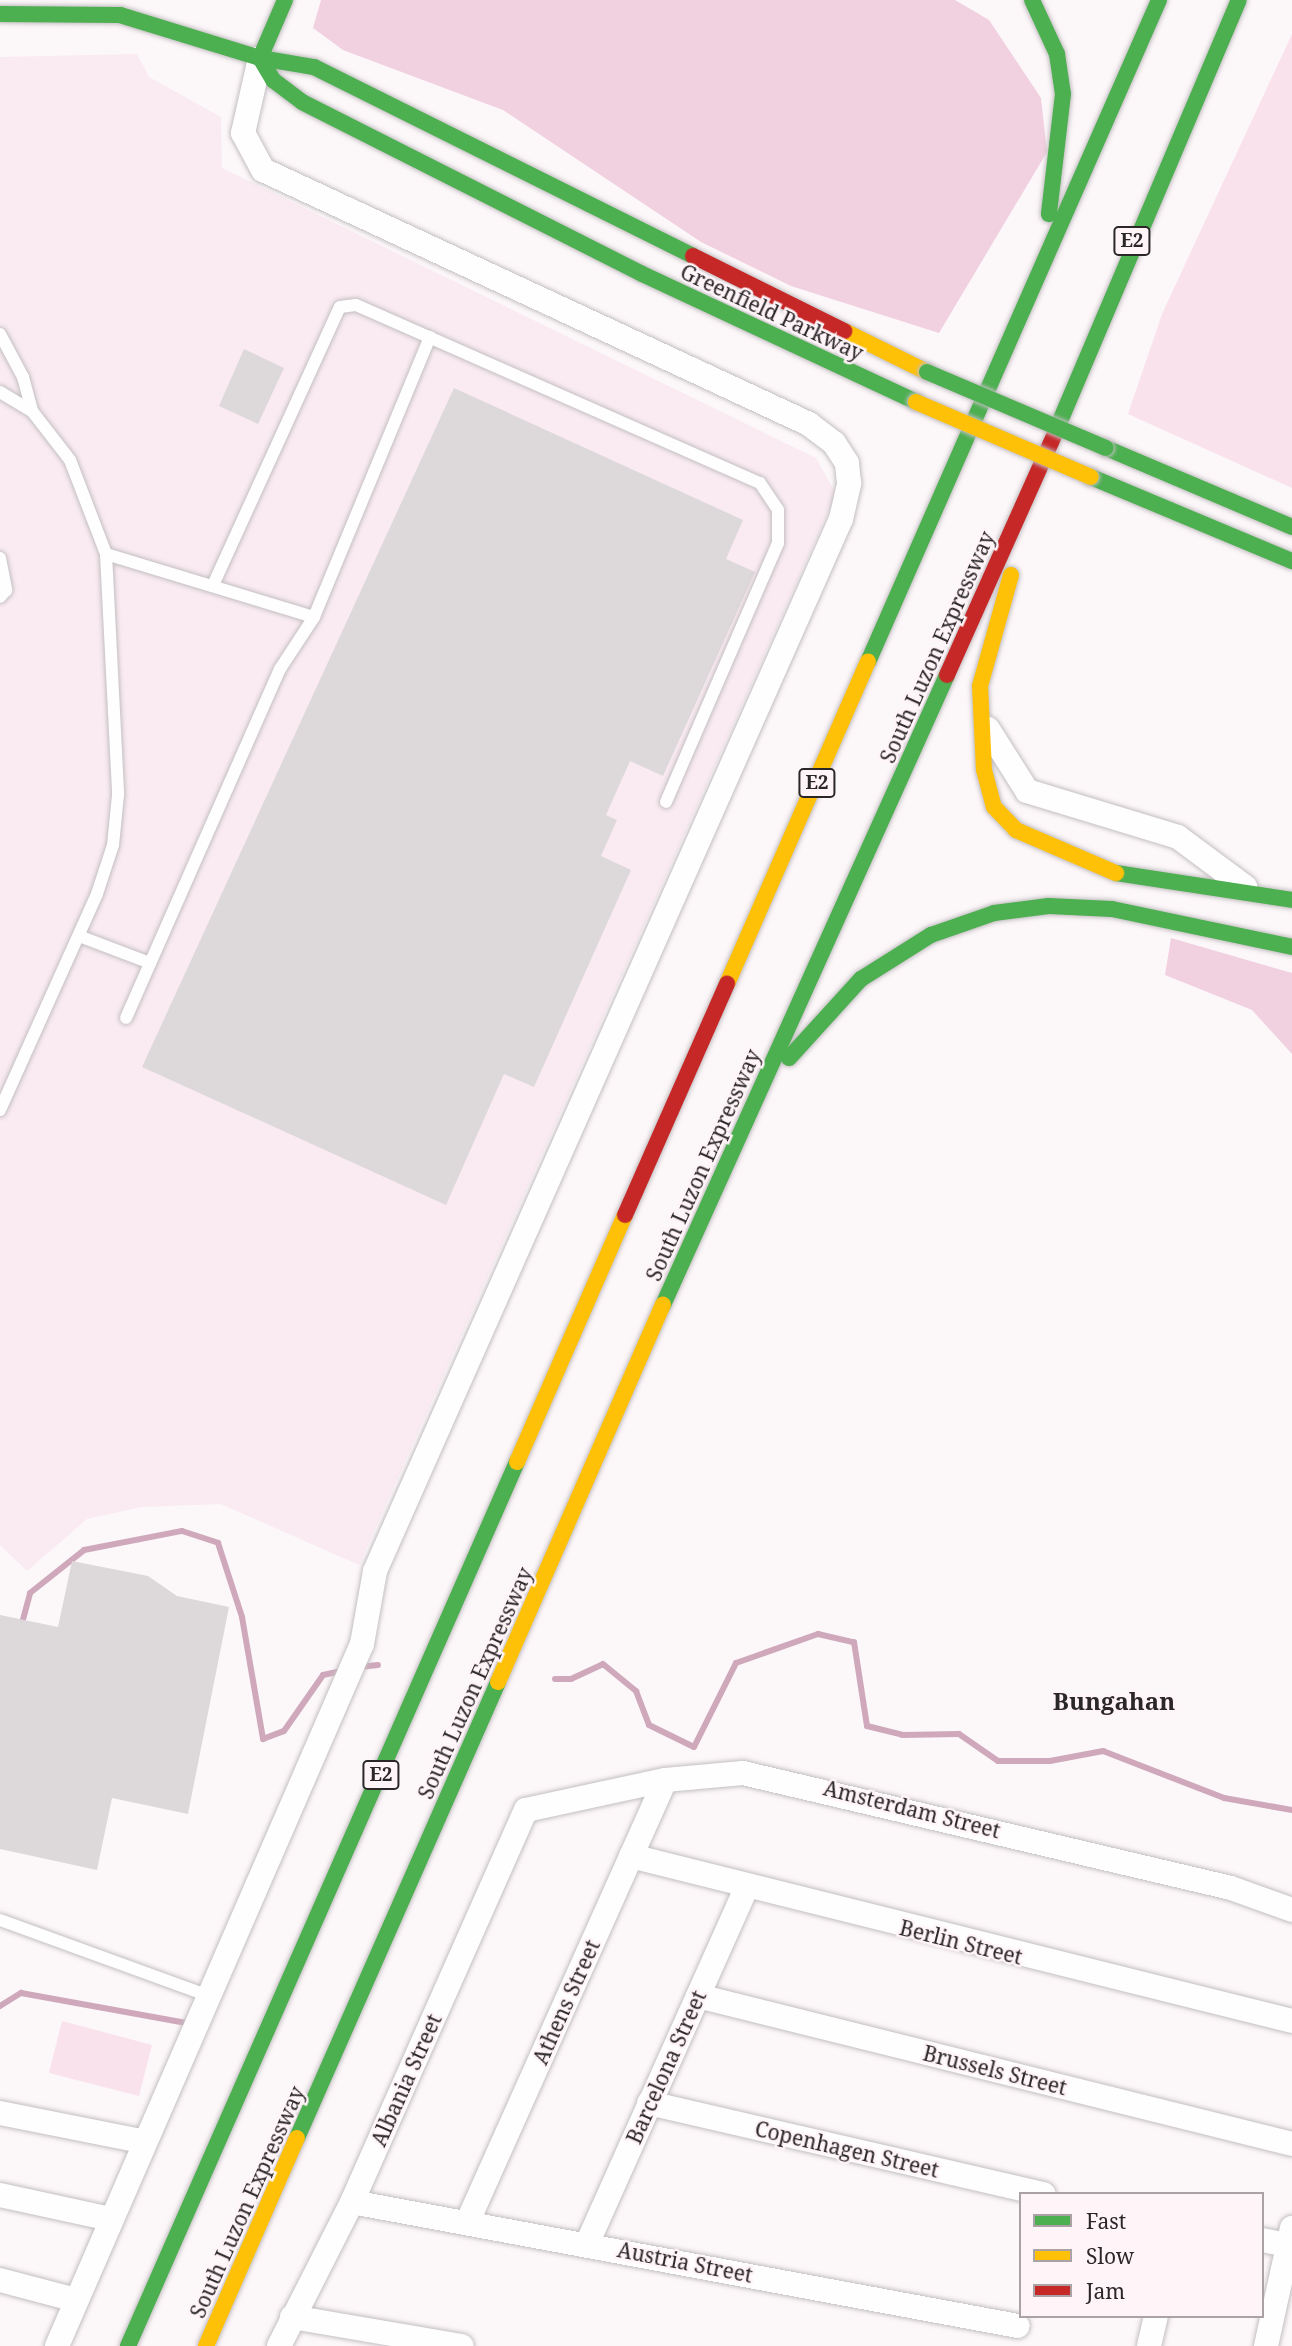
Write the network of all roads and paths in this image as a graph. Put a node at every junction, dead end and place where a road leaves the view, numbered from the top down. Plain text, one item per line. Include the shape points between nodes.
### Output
1 (285, 0) edge
2 (1032, 0) edge
3 (1159, 0) edge
4 (1239, 0) edge
5 (0, 14) edge
6 (260, 58) junction
7 (1035, 285) junction
8 (0, 334) edge
9 (430, 337) junction
10 (13, 357) junction
11 (0, 365) edge
12 (0, 392) edge
13 (32, 411) junction
14 (1033, 485) junction
15 (1292, 527) edge
16 (107, 554) junction
17 (0, 558) edge
18 (1292, 561) edge
19 (214, 583) junction
20 (0, 597) edge
21 (314, 617) junction
22 (980, 713) junction
23 (666, 802) dead end
24 (1259, 892) junction
25 (1292, 900) edge
26 (79, 936) junction
27 (1292, 947) edge
28 (150, 963) junction
29 (126, 1018) dead end
30 (752, 1103) junction
31 (0, 1110) edge
32 (665, 1780) junction
33 (526, 1810) joint
34 (631, 1856) junction
35 (745, 1890) junction
36 (1292, 1910) edge
37 (0, 1920) edge
38 (209, 1996) junction
39 (698, 1996) junction
40 (1292, 2021) edge
41 (649, 2103) junction
42 (0, 2113) edge
43 (142, 2141) junction
44 (1292, 2144) edge
45 (1035, 2192) edge
46 (0, 2195) edge
47 (352, 2202) junction
48 (110, 2219) junction
49 (467, 2223) junction
50 (1290, 2237) edge
51 (1264, 2241) edge
52 (587, 2244) junction
53 (0, 2280) edge
54 (76, 2300) junction
55 (292, 2317) junction
56 (1156, 2318) edge
57 (1017, 2329) edge
58 (57, 2346) edge
59 (128, 2346) edge
60 (206, 2346) edge
61 (279, 2346) edge
62 (462, 2346) edge
63 (1149, 2346) edge
64 (1266, 2346) edge

1 - 6 main road
2 - 7 main road via 1057,54 1064,114
3 - 7 main road, E2
4 - 14 main road, South Luzon Expressway / E2
5 - 6 main road, Greenfield Parkway via 131,17
6 - 15 main road, Greenfield Parkway, bridge via 344,79 928,372
6 - 18 main road, Greenfield Parkway, bridge via 273,80 302,102 655,280 916,402
6 - 38 street via 243,133 263,170 809,424 834,443 847,463 849,482 841,519 375,1571 362,1644
7 - 59 main road, E2
8 - 10 lane
9 - 19 lane via 356,305 341,307
9 - 21 lane
9 - 23 lane via 760,483 778,510 778,543
10 - 11 lane
10 - 13 lane
12 - 13 lane
13 - 16 lane via 70,460
14 - 22 main road via 980,686
14 - 30 main road, South Luzon Expressway / E2
16 - 19 lane
16 - 26 lane via 118,795 113,845
17 - 20 lane via 6,590
19 - 21 lane
21 - 28 lane via 280,669
22 - 24 street via 1027,791 1178,837 1221,875
22 - 24 main road via 993,807 1016,830 1129,877
24 - 25 main road
26 - 28 lane
26 - 31 lane
27 - 30 main road via 1112,909 1049,906 973,919 910,946 861,978 833,1003
28 - 29 lane
30 - 60 main road, South Luzon Expressway / E2
32 - 33 street, Amsterdam Street
32 - 34 street, Athens Street
32 - 36 street, Amsterdam Street via 743,1773 793,1780 1231,1888
33 - 47 street, Albania Street
34 - 35 street, Berlin Street
34 - 49 street, Athens Street
35 - 39 street, Barcelona Street
35 - 40 street, Berlin Street
37 - 38 lane
38 - 43 street
39 - 41 street, Barcelona Street
39 - 44 street, Brussels Street
41 - 45 street, Copenhagen Street
41 - 52 street, Barcelona Street
42 - 43 street
43 - 48 street
46 - 48 street
47 - 49 street, Austria Street
47 - 55 street, Albania Street
48 - 54 street
49 - 52 street, Austria Street
50 - 51 street
50 - 64 street
52 - 57 street, Austria Street
53 - 54 street
54 - 58 street
55 - 61 street, Albania Street
55 - 62 street
56 - 63 street

